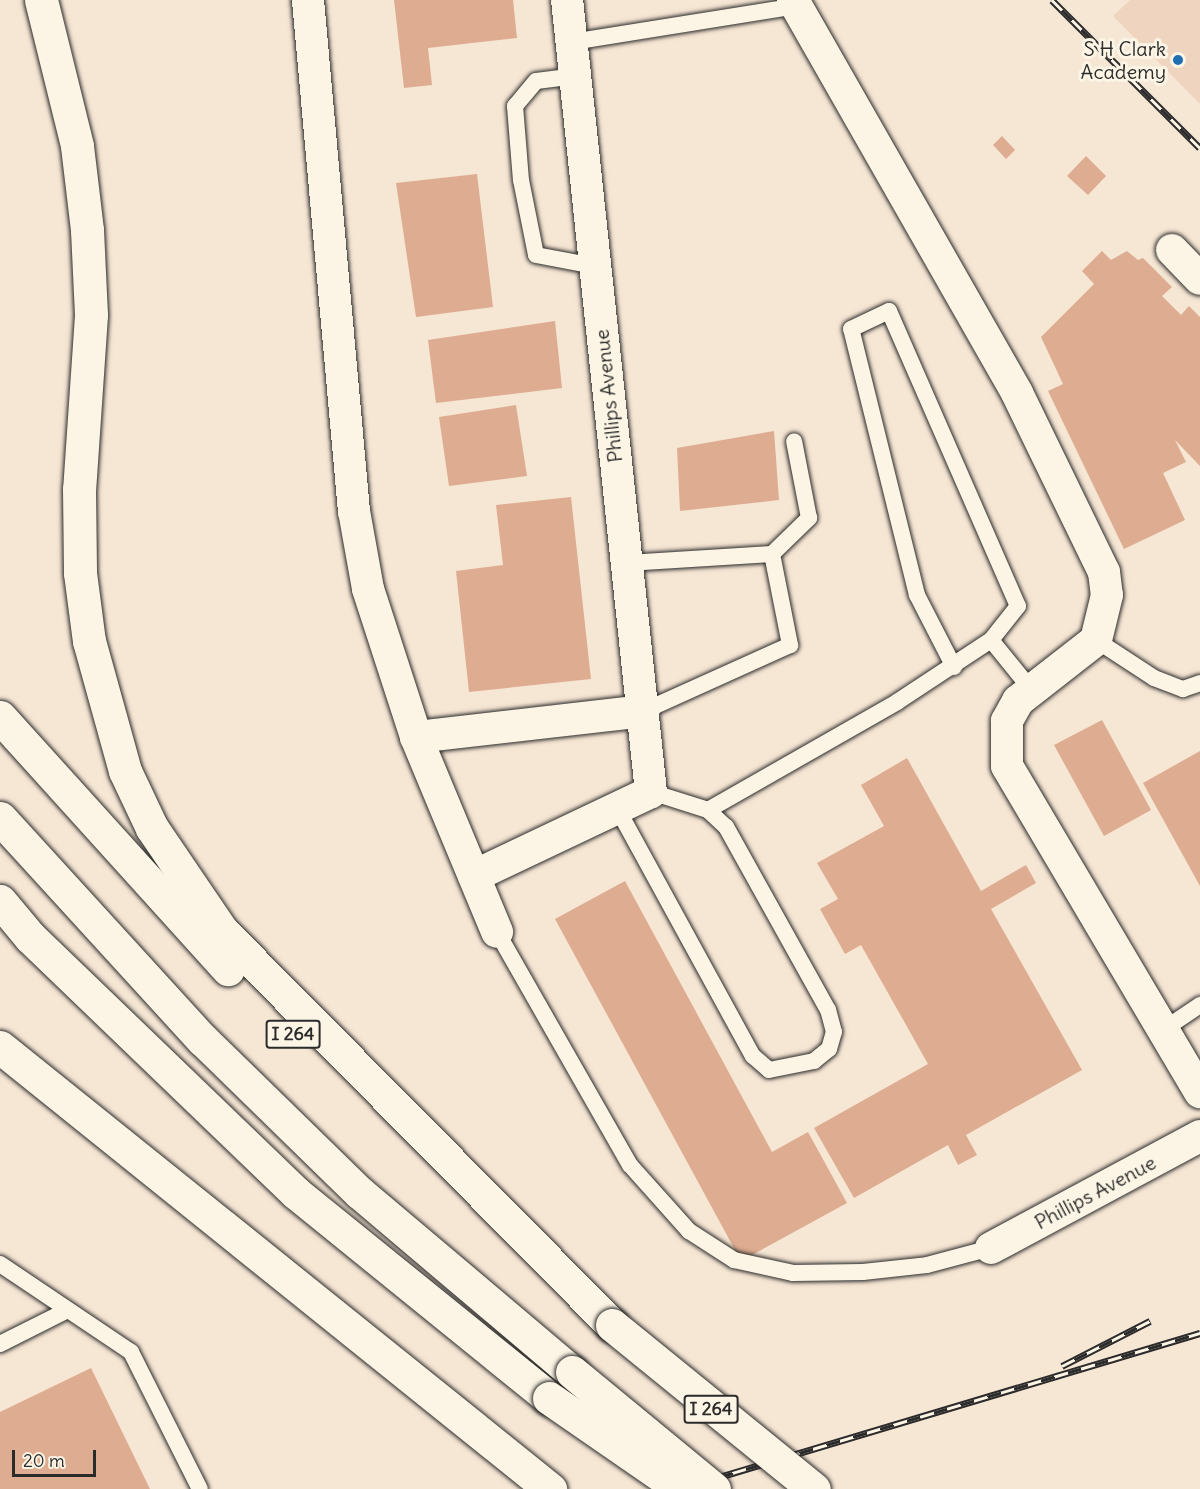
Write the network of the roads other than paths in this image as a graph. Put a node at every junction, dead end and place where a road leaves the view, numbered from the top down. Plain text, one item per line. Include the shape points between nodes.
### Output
1 (41, 0) edge
2 (308, 0) edge
3 (567, 0) edge
4 (795, 3) edge
5 (572, 42) junction
6 (576, 76) junction
7 (1172, 250) dead end
8 (595, 266) junction
9 (1200, 279) edge
10 (794, 441) dead end
11 (772, 554) junction
12 (627, 564) junction
13 (991, 640) junction
14 (1096, 640) junction
15 (954, 667) junction
16 (1200, 683) edge
17 (1030, 688) junction
18 (644, 711) junction
19 (0, 717) edge
20 (416, 737) junction
21 (651, 792) junction
22 (617, 808) junction
23 (708, 810) junction
24 (0, 818) edge
25 (474, 876) junction
26 (0, 901) edge
27 (497, 932) joint
28 (1200, 1005) edge
29 (1163, 1030) junction
30 (0, 1047) edge
31 (1200, 1092) edge
32 (1200, 1136) edge
33 (991, 1248) joint
34 (0, 1264) edge
35 (68, 1310) junction
36 (612, 1325) junction
37 (0, 1344) edge
38 (200, 1489) edge
39 (550, 1489) edge
40 (681, 1489) edge
41 (714, 1489) edge
42 (814, 1489) edge

1 - 36 highway via 77,146 87,230 91,315 79,489 80,573 89,641 125,771 152,828 222,931
2 - 20 street via 354,511 368,589
3 - 5 street, Phillips Avenue
4 - 5 lane
4 - 14 street via 1017,393 1104,572 1107,595
5 - 6 street, Phillips Avenue
6 - 8 street, Phillips Avenue
6 - 8 lane via 536,81 515,106 521,180 536,255
7 - 9 street
8 - 12 street, Phillips Avenue
10 - 11 lane via 809,518
11 - 12 lane
11 - 18 lane via 790,645
12 - 18 street, Phillips Avenue
13 - 15 lane
13 - 15 lane via 1018,606 888,311 851,329 917,595
13 - 17 lane
14 - 16 lane via 1154,678 1183,689
14 - 17 street
15 - 23 lane
17 - 29 street via 1007,722 1007,766
18 - 20 street
18 - 21 street, Phillips Avenue
19 - 36 highway, I 264 via 266,1009 487,1218
20 - 25 street
21 - 22 street
21 - 23 lane
22 - 23 lane via 753,1056 769,1070 792,1070 829,1049 834,1032 828,1010 726,827
22 - 25 street
24 - 41 highway, bridge via 203,1040 360,1193
25 - 27 street
26 - 40 highway, bridge via 30,937 296,1193 549,1398
27 - 33 lane via 630,1165 689,1231 734,1260 793,1273 862,1272 927,1264
28 - 29 lane
29 - 31 street
30 - 39 highway
32 - 33 street, Phillips Avenue
34 - 35 lane
35 - 37 lane
35 - 38 lane via 131,1352
36 - 42 highway, I 264, bridge

